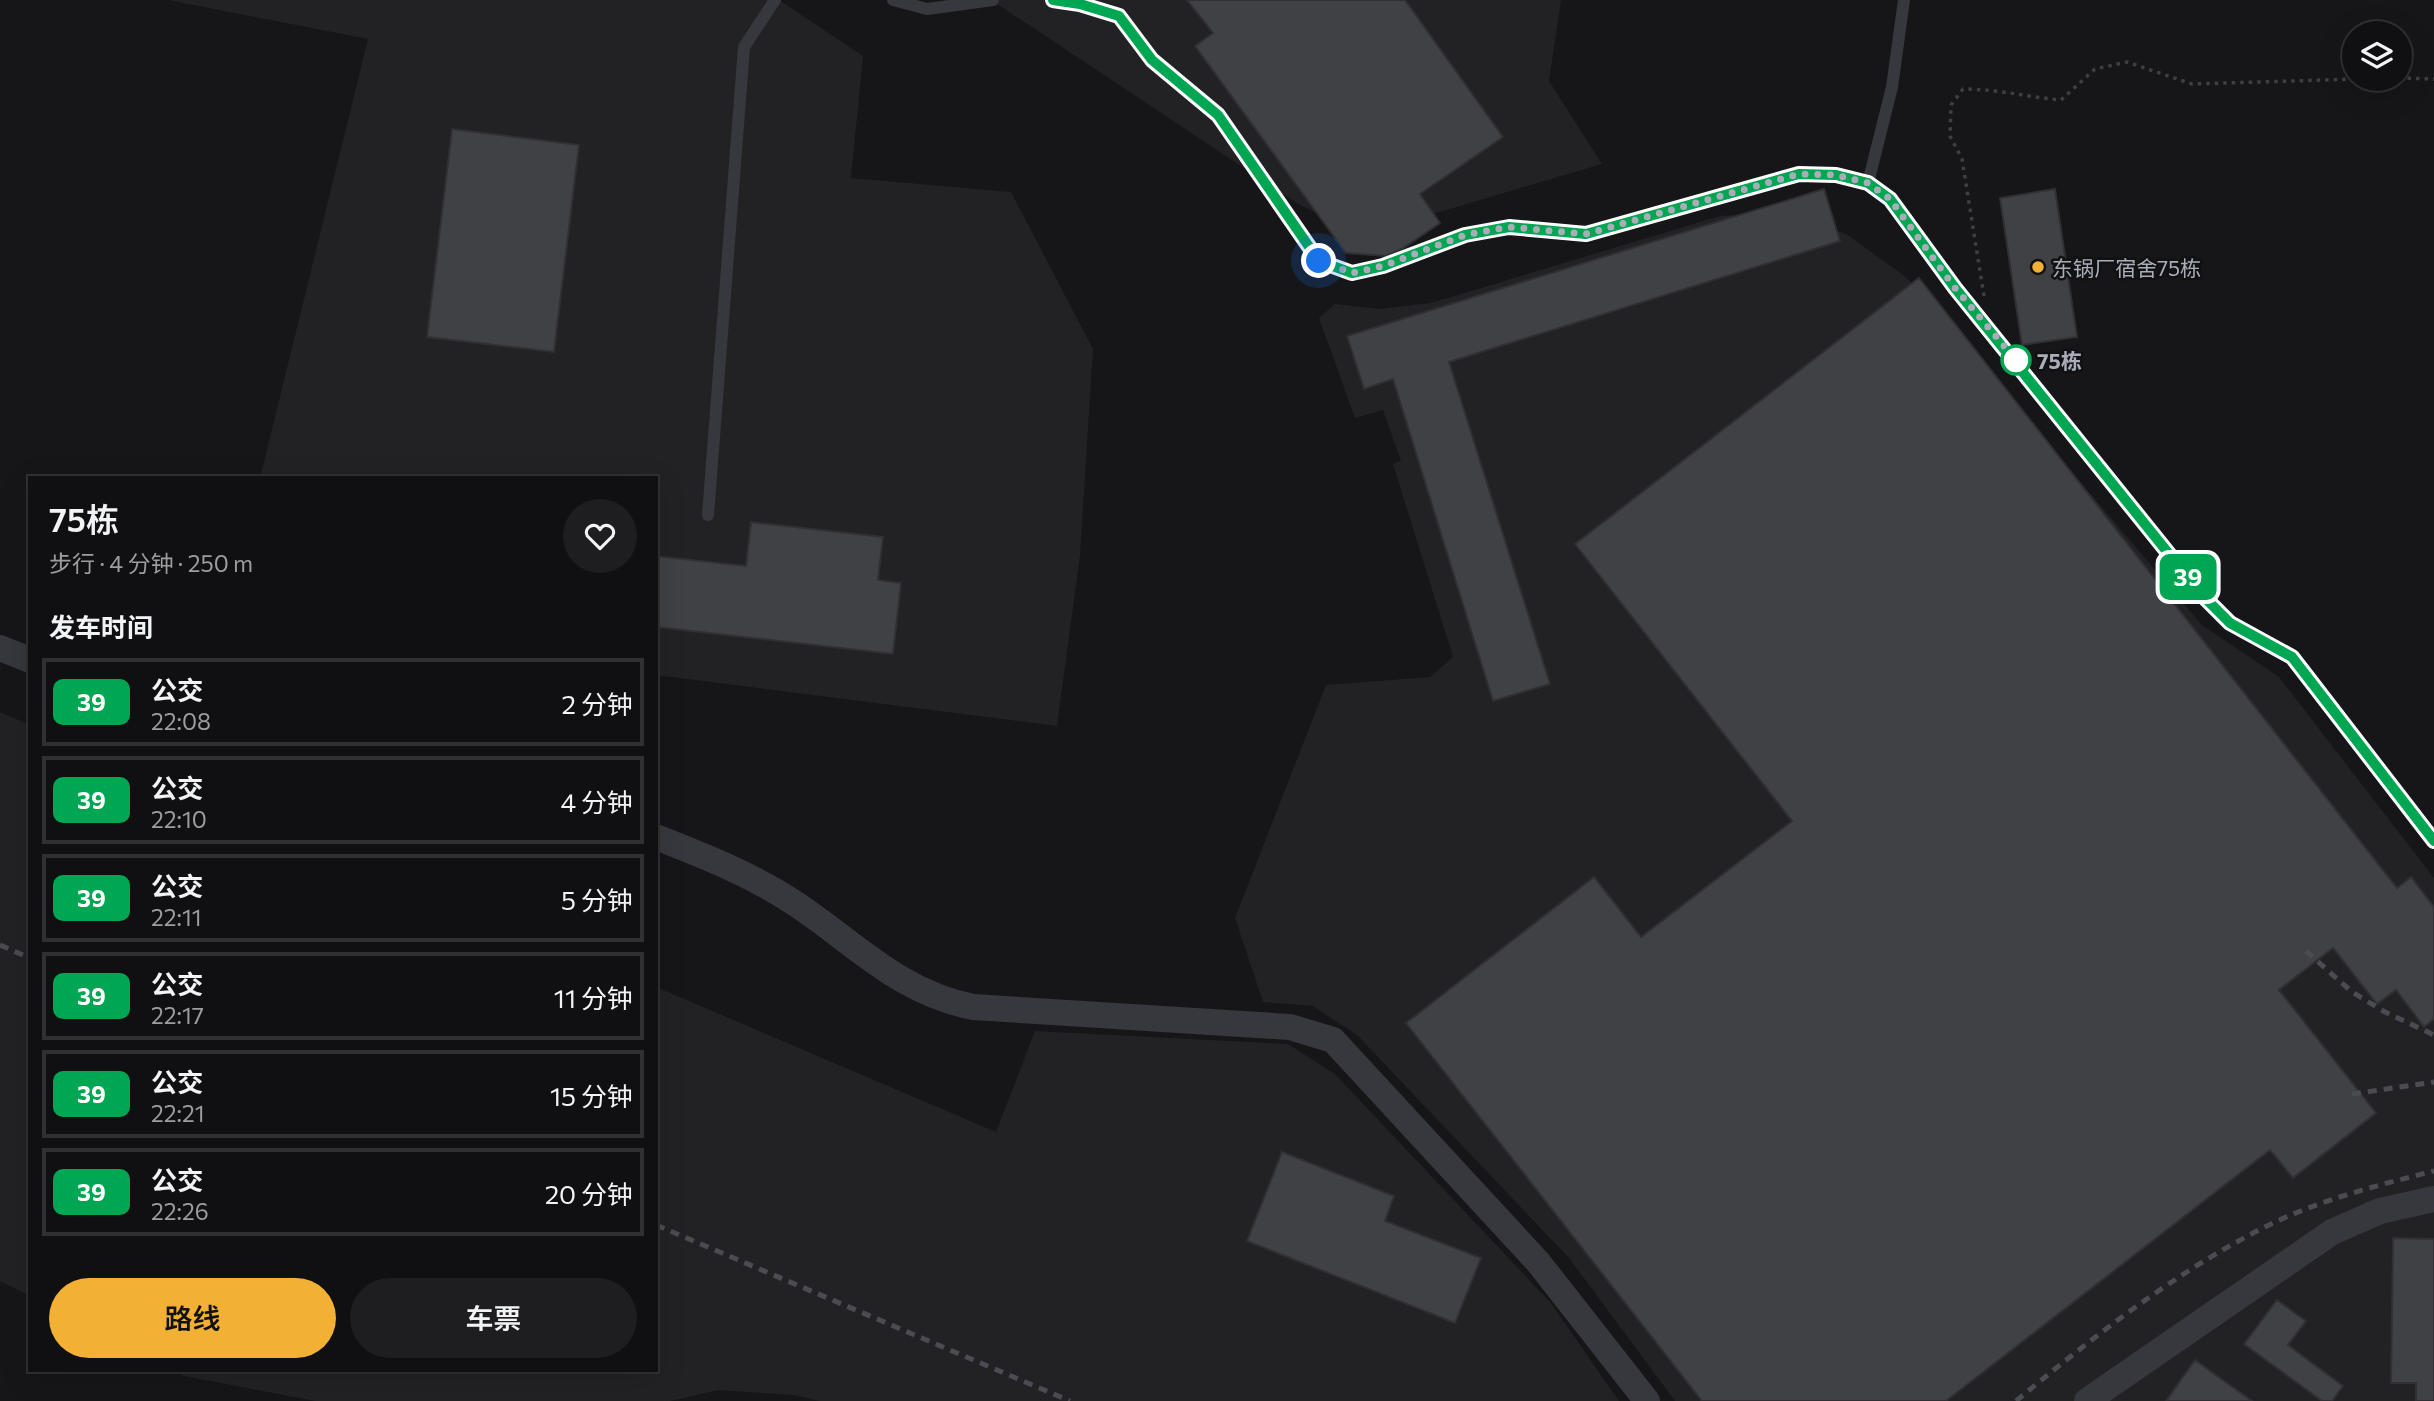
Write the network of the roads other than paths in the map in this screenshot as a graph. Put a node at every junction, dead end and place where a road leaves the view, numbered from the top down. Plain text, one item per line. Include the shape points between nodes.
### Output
1 (775, 0) edge
2 (893, 0) edge
3 (993, 0) edge
4 (1053, 0) edge
5 (1904, 0) edge
6 (1868, 183) junction
7 (708, 515) dead end
8 (0, 648) edge
9 (28, 659) edge
10 (658, 838) edge
11 (2434, 841) edge
12 (2434, 1199) edge
13 (1647, 1401) edge
14 (2087, 1401) edge

1 - 7 lane via 744,47
2 - 3 lane via 926,9
4 - 6 lane via 1119,16 1152,60 1218,115 1319,261 1352,273 1465,235 1509,227 1586,234 1799,174 1836,175
5 - 6 lane via 1892,87
6 - 11 lane via 1890,199 2202,595 2230,623 2292,657
8 - 9 street
10 - 13 street via 718,862 793,902 910,986 939,1001 1290,1027 1333,1040 1538,1262
12 - 14 street via 2380,1211 2332,1232

